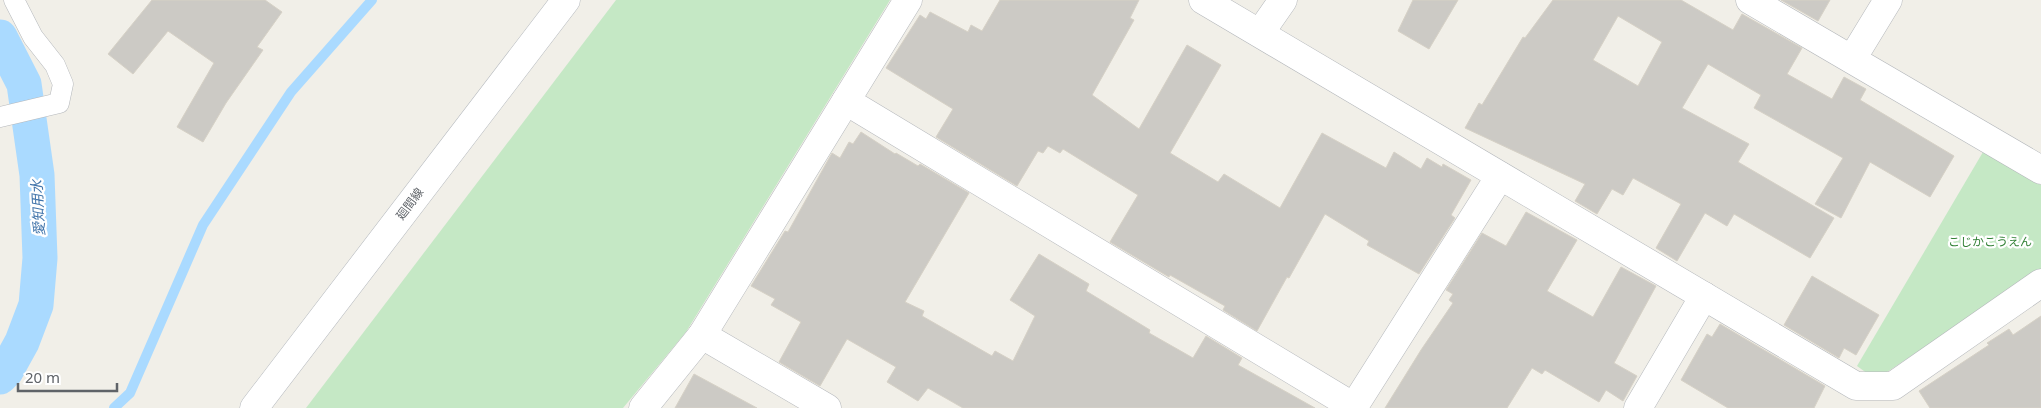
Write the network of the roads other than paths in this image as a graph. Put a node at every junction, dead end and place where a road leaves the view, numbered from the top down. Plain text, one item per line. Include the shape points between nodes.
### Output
1 (14, 0) edge
2 (566, 0) edge
3 (908, 0) edge
4 (1203, 0) edge
5 (1283, 0) edge
6 (1750, 0) edge
7 (1888, 0) edge
8 (1260, 33) junction
9 (1852, 59) junction
10 (846, 101) junction
11 (0, 117) edge
12 (2041, 170) edge
13 (1500, 176) junction
14 (2041, 283) edge
15 (1704, 296) junction
16 (702, 335) junction
17 (254, 408) edge
18 (642, 408) edge
19 (827, 408) edge
20 (1354, 408) edge
21 (1638, 408) edge

1 - 11 lane via 64,84 59,103
2 - 17 street, 廻間線
3 - 10 street
4 - 8 street
5 - 8 street
6 - 9 street
7 - 9 street
8 - 13 street
9 - 12 street
10 - 16 street
10 - 20 street
13 - 15 street
13 - 20 street
14 - 15 street via 1894,386 1856,386
15 - 21 street
16 - 18 street
16 - 19 street

